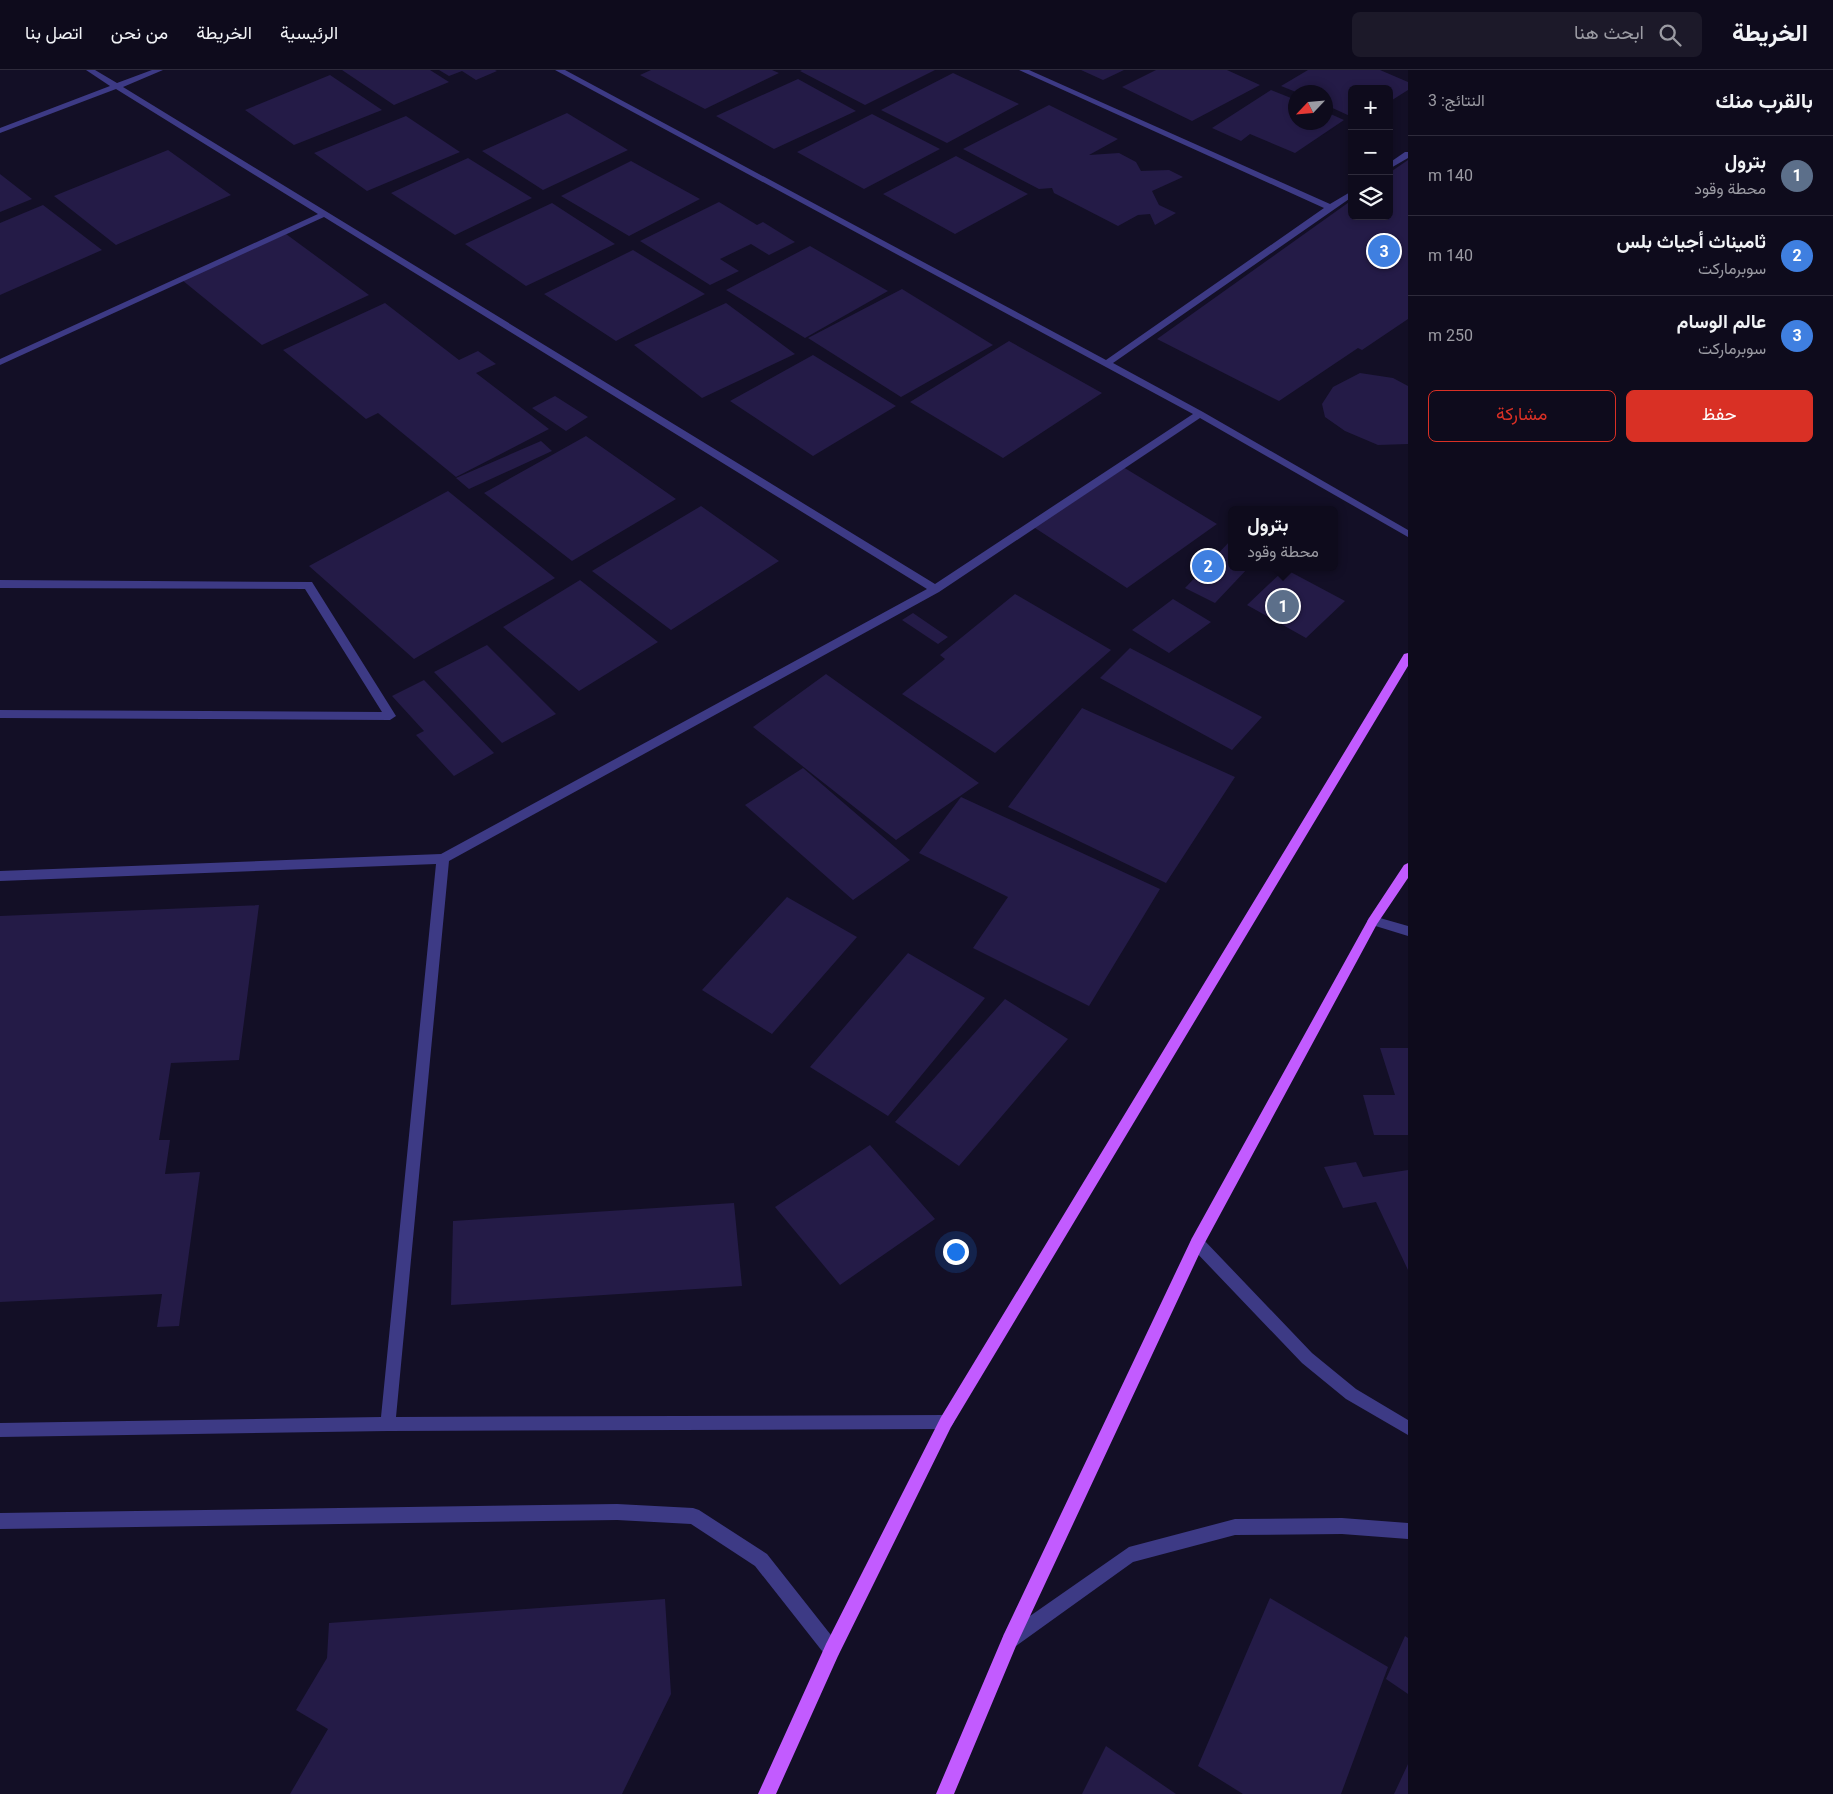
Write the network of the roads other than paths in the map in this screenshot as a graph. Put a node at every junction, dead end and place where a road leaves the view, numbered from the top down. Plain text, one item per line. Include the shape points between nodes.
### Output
1 (90, 70) edge
2 (160, 70) edge
3 (559, 70) edge
4 (1023, 70) edge
5 (116, 87) junction
6 (0, 131) edge
7 (1408, 154) edge
8 (1393, 164) edge
9 (1348, 196) edge
10 (1331, 208) junction
11 (324, 214) junction
12 (0, 362) edge
13 (1106, 364) junction
14 (1200, 414) junction
15 (1408, 534) edge
16 (0, 584) edge
17 (935, 589) junction
18 (1408, 656) edge
19 (0, 714) edge
20 (443, 859) junction
21 (1408, 868) edge
22 (0, 876) edge
23 (1373, 921) junction
24 (1408, 931) edge
25 (1197, 1243) junction
26 (946, 1422) junction
27 (388, 1424) junction
28 (1408, 1428) edge
29 (0, 1430) edge
30 (0, 1521) edge
31 (1408, 1531) edge
32 (1010, 1640) junction
33 (832, 1650) junction
34 (767, 1794) edge
35 (945, 1794) edge

1 - 5 street
2 - 5 street
3 - 13 street
4 - 10 street
5 - 6 street
5 - 11 street
7 - 8 street
9 - 10 street
10 - 13 street
11 - 12 street
11 - 17 street
13 - 14 street
14 - 15 street
14 - 17 street
16 - 19 street via 308,585 390,716
17 - 20 street
18 - 26 main road
20 - 22 street
20 - 27 street
21 - 23 main road
23 - 24 street
23 - 25 main road
25 - 28 street via 1307,1358 1351,1394
25 - 32 main road
26 - 27 street
26 - 33 main road
27 - 29 street
30 - 33 street via 617,1512 694,1516 761,1560
31 - 32 street via 1342,1526 1235,1527 1130,1555
32 - 35 main road
33 - 34 main road

